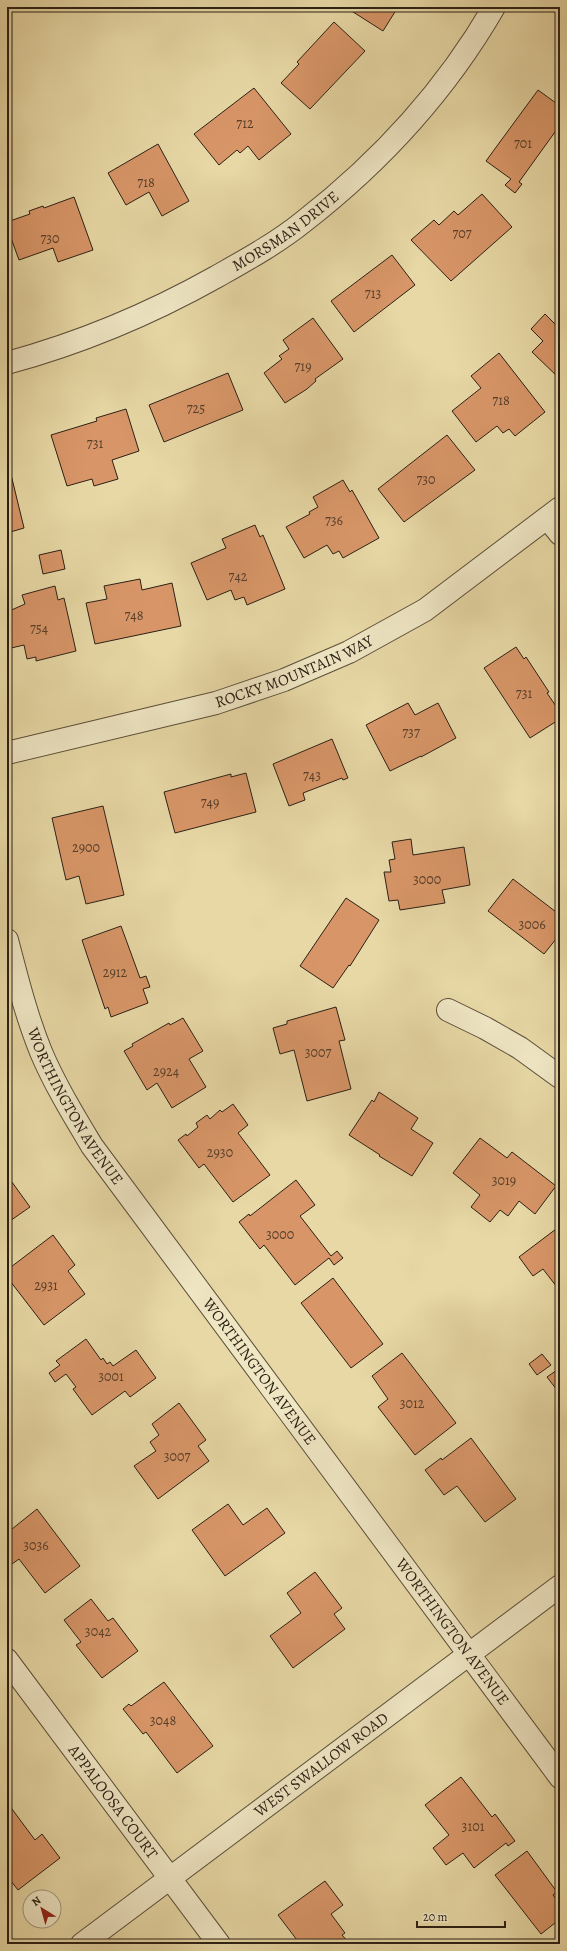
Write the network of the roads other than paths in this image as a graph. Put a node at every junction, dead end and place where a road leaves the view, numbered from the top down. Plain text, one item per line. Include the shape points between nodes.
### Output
1 (494, 7) edge
2 (7, 363) edge
3 (556, 520) edge
4 (7, 752) edge
5 (7, 940) edge
6 (448, 1010) dead end
7 (560, 1078) edge
8 (560, 1586) edge
9 (469, 1655) junction
10 (7, 1660) edge
11 (560, 1777) edge
12 (170, 1878) junction
13 (82, 1944) edge
14 (219, 1944) edge

1 - 2 street, MORSMAN DRIVE via 476,38 435,94 389,145 302,223 249,259 179,298 106,331
3 - 4 street, ROCKY MOUNTAIN WAY via 425,610 350,652 298,674 216,703
5 - 9 street, WORTHINGTON AVENUE via 21,997 41,1052 62,1096 92,1146
6 - 7 street via 520,1048
8 - 9 street, WEST SWALLOW ROAD
9 - 11 street, WORTHINGTON AVENUE
9 - 12 street, WEST SWALLOW ROAD
10 - 12 street, APPALOOSA COURT
12 - 13 street, WEST SWALLOW ROAD
12 - 14 street, APPALOOSA COURT

